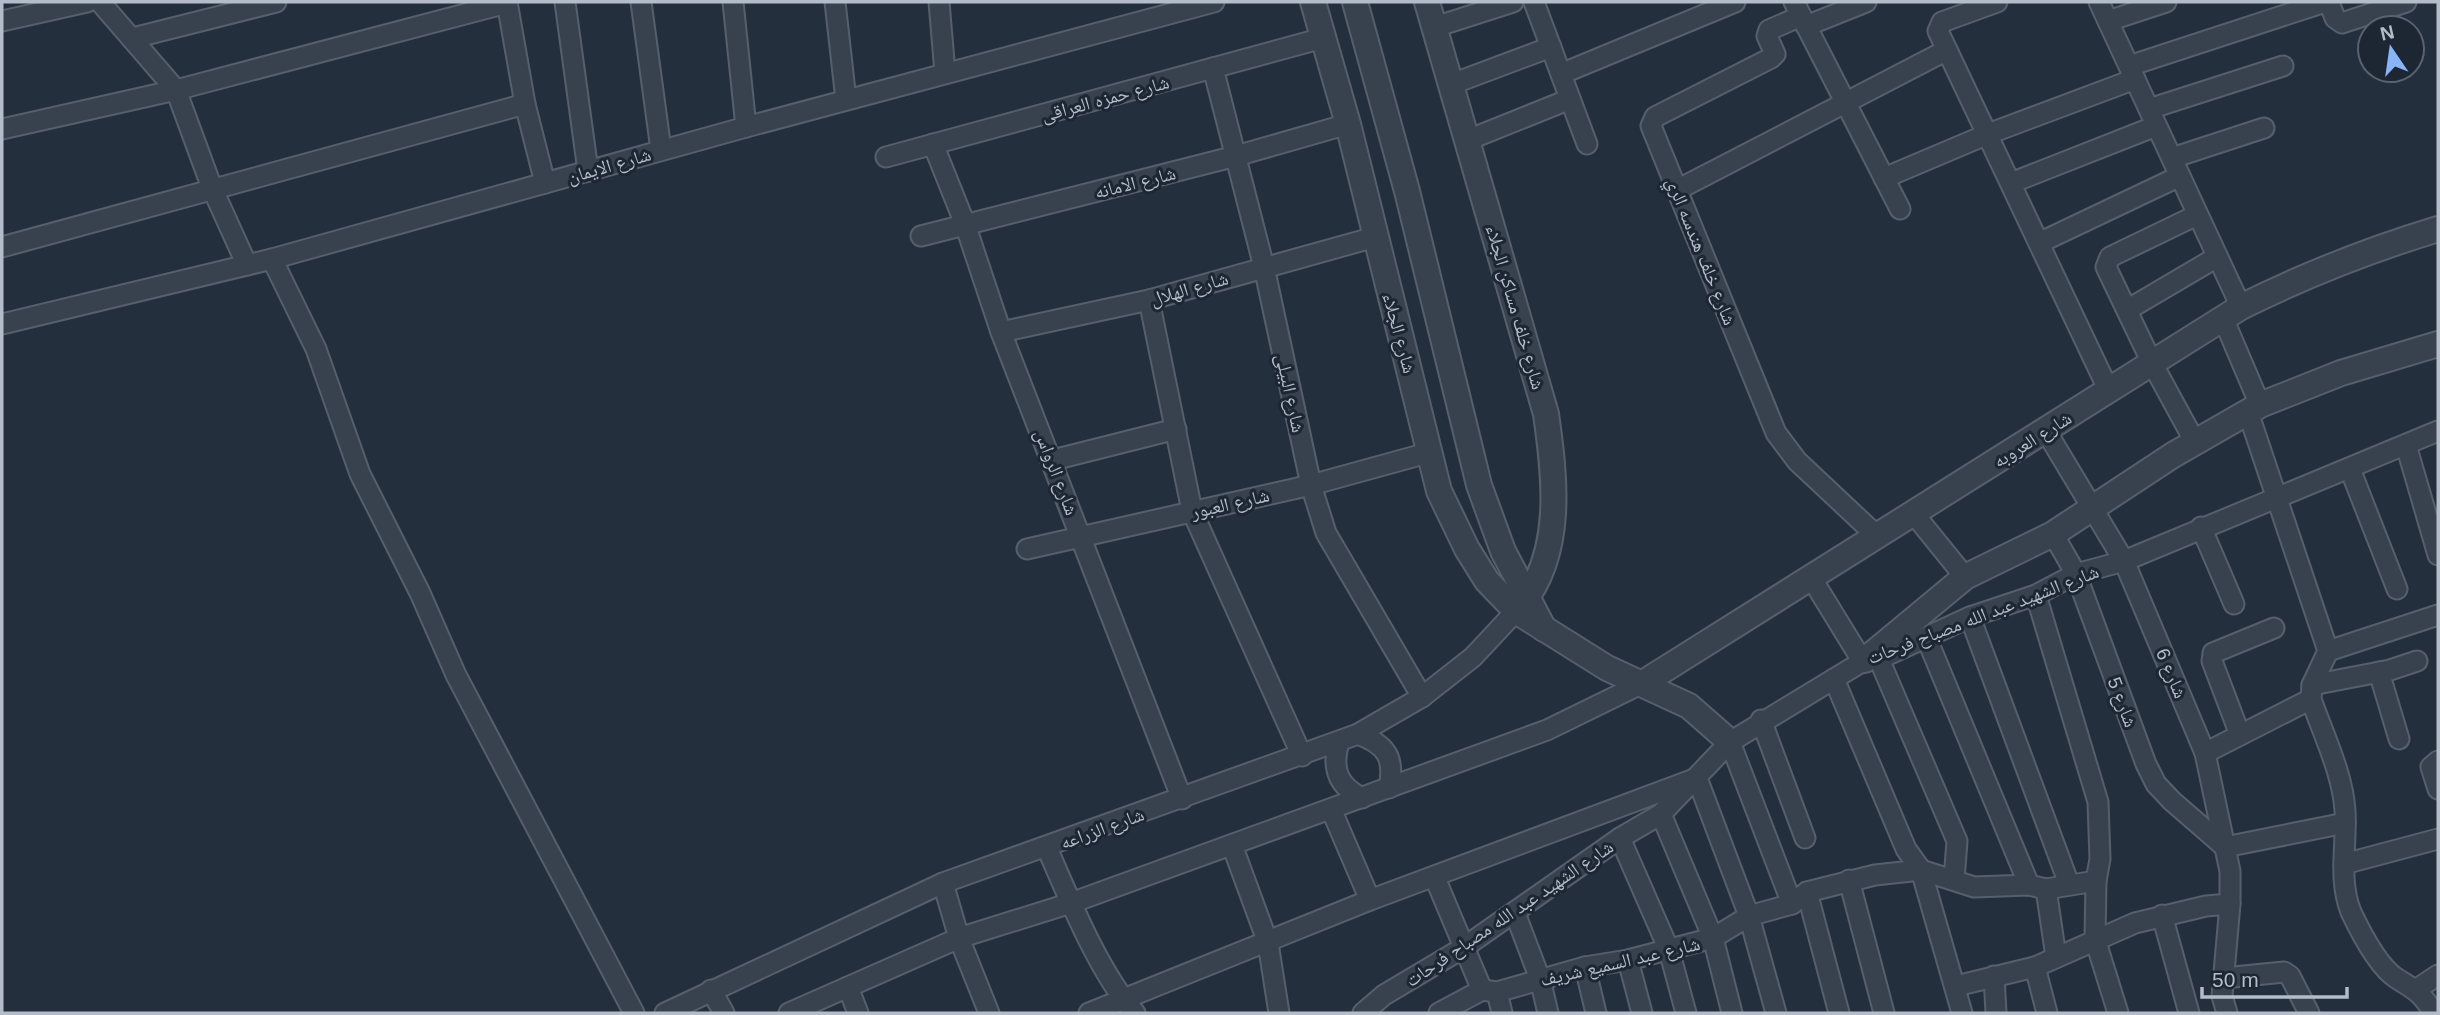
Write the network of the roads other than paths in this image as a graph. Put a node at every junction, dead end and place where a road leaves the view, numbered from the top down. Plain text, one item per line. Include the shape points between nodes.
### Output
1 (87, 2) edge
2 (100, 2) edge
3 (276, 2) edge
4 (565, 2) edge
5 (641, 2) edge
6 (733, 2) edge
7 (835, 2) edge
8 (939, 2) edge
9 (1214, 2) edge
10 (1313, 2) edge
11 (1355, 2) edge
12 (1427, 2) edge
13 (1513, 2) edge
14 (1534, 2) edge
15 (1735, 2) edge
16 (1866, 2) edge
17 (1997, 2) edge
18 (2099, 2) edge
19 (2166, 2) edge
20 (2327, 2) edge
21 (2406, 2) edge
22 (507, 3) edge
23 (1149, 10) edge
24 (1800, 14) edge
25 (2, 21) edge
26 (2108, 22) junction
27 (1435, 27) junction
28 (133, 38) junction
29 (1323, 38) junction
30 (1551, 47) junction
31 (1947, 50) junction
32 (2283, 66) dead end
33 (1213, 68) junction
34 (2132, 72) junction
35 (945, 73) junction
36 (1561, 74) junction
37 (1452, 84) junction
38 (176, 90) junction
39 (1570, 99) junction
40 (846, 100) junction
41 (1846, 103) junction
42 (525, 104) junction
43 (2153, 118) junction
44 (1348, 124) junction
45 (746, 127) junction
46 (2264, 128) dead end
47 (2, 129) edge
48 (1988, 134) junction
49 (1468, 140) junction
50 (1587, 144) dead end
51 (933, 145) junction
52 (661, 150) junction
53 (1236, 156) junction
54 (886, 157) dead end
55 (2176, 167) junction
56 (589, 171) junction
57 (1885, 178) junction
58 (545, 183) junction
59 (2011, 183) junction
60 (212, 188) junction
61 (1677, 190) junction
62 (1407, 191) junction
63 (1367, 200) junction
64 (1900, 208) dead end
65 (2197, 215) junction
66 (965, 224) junction
67 (2438, 229) edge
68 (921, 236) dead end
69 (1375, 237) junction
70 (2039, 243) junction
71 (2, 247) edge
72 (2217, 257) junction
73 (272, 259) junction
74 (247, 265) junction
75 (1264, 267) junction
76 (1427, 271) junction
77 (1387, 281) junction
78 (1149, 300) junction
79 (2127, 310) junction
80 (2232, 313) junction
81 (2, 324) edge
82 (1001, 332) junction
83 (2438, 344) edge
84 (2152, 363) junction
85 (2109, 391) junction
86 (2254, 408) junction
87 (1176, 429) junction
88 (2046, 430) junction
89 (2438, 431) edge
90 (2195, 442) junction
91 (2406, 444) junction
92 (1431, 452) junction
93 (1053, 460) junction
94 (2350, 469) junction
95 (1311, 485) junction
96 (2279, 495) junction
97 (2091, 509) junction
98 (1192, 511) junction
99 (1914, 514) junction
100 (2201, 527) junction
101 (2053, 534) junction
102 (1878, 537) junction
103 (1083, 539) junction
104 (1027, 550) dead end
105 (2438, 555) edge
106 (2124, 561) junction
107 (2076, 574) junction
108 (1965, 577) junction
109 (1812, 579) junction
110 (2397, 589) dead end
111 (2036, 595) junction
112 (1522, 604) junction
113 (2234, 604) dead end
114 (2438, 615) edge
115 (1970, 617) junction
116 (2274, 628) dead end
117 (1927, 639) junction
118 (2328, 651) junction
119 (1872, 659) junction
120 (2417, 661) dead end
121 (2379, 673) junction
122 (1834, 679) junction
123 (1643, 683) junction
124 (2311, 692) junction
125 (1422, 697) junction
126 (1761, 720) junction
127 (1358, 734) junction
128 (2240, 735) junction
129 (2399, 740) dead end
130 (1730, 741) junction
131 (1339, 743) junction
132 (2205, 753) junction
133 (1302, 756) junction
134 (2435, 762) edge
135 (1697, 778) junction
136 (1389, 788) junction
137 (2438, 789) edge
138 (1362, 798) junction
139 (1182, 799) junction
140 (1331, 809) junction
141 (1661, 814) junction
142 (2345, 823) junction
143 (1620, 838) junction
144 (1805, 838) dead end
145 (2438, 839) edge
146 (1232, 845) junction
147 (2225, 847) junction
148 (1047, 848) junction
149 (2344, 864) junction
150 (1921, 870) junction
151 (1435, 878) junction
152 (1849, 880) junction
153 (1954, 880) junction
154 (2096, 881) junction
155 (943, 883) junction
156 (2069, 884) junction
157 (2038, 887) junction
158 (1799, 898) junction
159 (1370, 900) junction
160 (1071, 903) junction
161 (2231, 904) junction
162 (1515, 913) junction
163 (2162, 915) junction
164 (1749, 916) junction
165 (959, 938) junction
166 (1713, 939) junction
167 (2095, 939) junction
168 (1268, 943) junction
169 (1463, 948) junction
170 (1669, 950) junction
171 (2056, 957) junction
172 (1628, 960) junction
173 (1585, 967) junction
174 (2035, 967) junction
175 (1994, 975) junction
176 (2438, 975) edge
177 (2224, 978) junction
178 (1540, 979) junction
179 (1956, 986) junction
180 (848, 988) junction
181 (2417, 989) junction
182 (711, 990) junction
183 (1490, 991) junction
184 (1129, 1006) edge
185 (2041, 1012) edge
186 (634, 1013) edge
187 (665, 1013) edge
188 (724, 1013) edge
189 (789, 1013) edge
190 (858, 1013) edge
191 (989, 1013) edge
192 (1089, 1013) edge
193 (1279, 1013) edge
194 (1363, 1013) edge
195 (1444, 1013) edge
196 (1502, 1013) edge
197 (1548, 1013) edge
198 (1596, 1013) edge
199 (1642, 1013) edge
200 (1686, 1013) edge
201 (1732, 1013) edge
202 (1776, 1013) edge
203 (1839, 1013) edge
204 (1884, 1013) edge
205 (1962, 1013) edge
206 (1996, 1013) edge
207 (2118, 1013) edge
208 (2189, 1013) edge
209 (2227, 1013) edge
210 (2309, 1013) edge
211 (2434, 1013) edge

1 - 25 street
2 - 28 street
3 - 28 street
4 - 56 street
5 - 52 street
6 - 45 street
7 - 40 street
8 - 35 street
9 - 23 street, شارع الايمان
10 - 29 street, شارع الجلاء
11 - 62 street, شارع الجلاء
12 - 27 street, شارع خلف مساكن الجلاء
13 - 27 street
14 - 30 street
15 - 36 street
16 - 24 street
17 - 31 street via 1942,22 1938,32
18 - 26 street
19 - 26 street
20 - 21 street via 2342,23
20 - 34 street
22 - 38 street
22 - 42 street
23 - 35 street, شارع الايمان
24 - 41 street
24 - 61 street, شارع خلف هندسه الري via 1769,30 1775,54 1771,58 1655,117 1651,130
26 - 34 street
27 - 37 street, شارع خلف مساكن الجلاء
28 - 38 street
29 - 33 street, شارع حمزه العراقى
29 - 44 street, شارع الجلاء
30 - 36 street
30 - 37 street
31 - 41 street
31 - 48 street
32 - 43 street
33 - 51 street, شارع حمزه العراقى
33 - 53 street, شارع البيلى
34 - 43 street
34 - 48 street
35 - 40 street, شارع الايمان
36 - 39 street
37 - 49 street, شارع خلف مساكن الجلاء
38 - 47 street
38 - 60 street
39 - 49 street
39 - 50 street
40 - 45 street, شارع الايمان
41 - 57 street
41 - 61 street
42 - 58 street
42 - 60 street
43 - 55 street
43 - 59 street
44 - 53 street, شارع الامانه
44 - 63 street, شارع الجلاء
45 - 52 street, شارع الايمان
46 - 55 street
48 - 57 street
48 - 59 street
49 - 112 street, شارع خلف مساكن الجلاء via 1546,414 1552,457 1554,494 1548,545 1538,578
51 - 54 street, شارع حمزه العراقى
51 - 66 street, شارع الرواس
52 - 56 street, شارع الايمان
53 - 66 street, شارع الامانه
53 - 75 street, شارع البيلى
55 - 65 street
55 - 70 street
56 - 58 street, شارع الايمان
57 - 64 street
58 - 73 street, شارع الايمان
59 - 70 street
60 - 71 street
60 - 74 street
61 - 102 street, شارع خلف هندسه الري via 1786,449
62 - 63 street via 1401,202 1390,208
62 - 76 street, شارع الجلاء
63 - 69 street, شارع الجلاء
65 - 72 street
65 - 79 street via 2106,261
66 - 68 street, شارع الامانه
66 - 82 street, شارع الرواس
67 - 80 street, شارع العروبه via 2304,275
69 - 75 street, شارع الهلال
69 - 77 street, شارع الجلاء
70 - 85 street
72 - 79 street
72 - 80 street
73 - 74 street, شارع الايمان
73 - 186 street via 316,349 360,474 456,675
74 - 81 street, شارع الايمان
75 - 78 street, شارع الهلال
75 - 95 street, شارع البيلى
76 - 77 street via 1404,264
76 - 112 street, شارع الجلاء via 1479,485
77 - 92 street, شارع الجلاء
78 - 82 street, شارع الهلال
78 - 87 street
79 - 84 street
80 - 84 street, شارع العروبه
80 - 86 street
82 - 93 street, شارع الرواس
83 - 86 street via 2340,373
84 - 85 street, شارع العروبه
84 - 90 street
85 - 88 street, شارع العروبه
86 - 90 street
86 - 96 street
87 - 93 street
87 - 98 street
88 - 97 street, شارع 6
88 - 99 street, شارع العروبه
89 - 91 street, شارع الشهيد عبد الله مصباح فرحات
90 - 97 street
91 - 94 street, شارع الشهيد عبد الله مصباح فرحات
91 - 105 street
92 - 95 street, شارع العبور
92 - 112 street, شارع الجلاء via 1451,521 1487,581
93 - 103 street, شارع الرواس
94 - 96 street, شارع الشهيد عبد الله مصباح فرحات
94 - 110 street
95 - 98 street, شارع العبور
95 - 125 street, شارع البيلى via 1338,557
96 - 100 street, شارع الشهيد عبد الله مصباح فرحات
96 - 118 street
97 - 101 street
97 - 106 street, شارع 6
98 - 103 street, شارع العبور
98 - 133 street
99 - 102 street, شارع العروبه
99 - 108 street
100 - 106 street, شارع الشهيد عبد الله مصباح فرحات
100 - 113 street
101 - 107 street, شارع 5
101 - 108 street
102 - 109 street, شارع العروبه
103 - 104 street, شارع العبور
103 - 139 street, شارع الرواس
106 - 107 street, شارع الشهيد عبد الله مصباح فرحات
106 - 132 street, شارع 6
107 - 111 street, شارع الشهيد عبد الله مصباح فرحات
107 - 147 street, شارع 5 via 2156,784
108 - 119 street
109 - 119 street via 1858,654
109 - 123 street, شارع العروبه
111 - 115 street, شارع الشهيد عبد الله مصباح فرحات
111 - 154 street via 2098,802 2101,859
112 - 123 street, شارع الجلاء via 1546,632
112 - 125 street, شارع الزراعه via 1473,657
114 - 118 street
115 - 117 street, شارع الشهيد عبد الله مصباح فرحات
115 - 156 street
116 - 128 street via 2213,653
117 - 119 street, شارع الشهيد عبد الله مصباح فرحات
117 - 157 street
118 - 124 street
119 - 122 street, شارع الشهيد عبد الله مصباح فرحات
119 - 153 street via 1957,841
120 - 121 street
121 - 124 street
121 - 129 street
122 - 126 street, شارع الشهيد عبد الله مصباح فرحات
122 - 150 street via 1906,849
123 - 130 street, شارع الجلاء via 1689,706
123 - 136 street via 1547,730
124 - 128 street
124 - 142 street via 2342,793
125 - 127 street, شارع الزراعه
126 - 130 street, شارع الشهيد عبد الله مصباح فرحات
126 - 144 street
127 - 131 street, شارع الزراعه
127 - 136 street via 1375,740 1387,754 1392,771
128 - 132 street
130 - 135 street, شارع الشهيد عبد الله مصباح فرحات
130 - 158 street
131 - 133 street, شارع الزراعه
131 - 138 street via 1334,759 1337,776 1347,790
132 - 147 street, شارع 6
133 - 139 street, شارع الزراعه
134 - 137 street
135 - 141 street, شارع الشهيد عبد الله مصباح فرحات
135 - 151 street
135 - 164 street
136 - 138 street
138 - 140 street
139 - 148 street, شارع الزراعه
140 - 146 street
140 - 159 street
141 - 143 street, شارع الشهيد عبد الله مصباح فرحات
141 - 166 street
142 - 147 street
142 - 149 street
143 - 162 street, شارع الشهيد عبد الله مصباح فرحات
143 - 170 street
145 - 149 street
146 - 160 street
146 - 168 street
147 - 161 street, شارع 6
148 - 155 street, شارع الزراعه
148 - 160 street
149 - 181 street via 2351,911 2382,963
150 - 152 street, شارع عبد السميع شريف
150 - 153 street
150 - 179 street
151 - 159 street
151 - 169 street
152 - 158 street, شارع عبد السميع شريف
152 - 204 street
153 - 157 street via 1974,887
154 - 156 street
154 - 167 street
155 - 165 street
155 - 182 street, شارع الزراعه
156 - 157 street
157 - 171 street
158 - 164 street, شارع عبد السميع شريف
158 - 203 street
159 - 168 street
160 - 165 street
160 - 184 street
161 - 163 street
161 - 177 street, شارع 6
162 - 169 street, شارع الشهيد عبد الله مصباح فرحات
162 - 178 street
163 - 167 street
163 - 208 street
164 - 166 street, شارع عبد السميع شريف
164 - 202 street
165 - 180 street
165 - 191 street
166 - 170 street, شارع عبد السميع شريف
166 - 201 street
167 - 171 street
167 - 207 street
168 - 184 street
168 - 193 street
169 - 183 street
169 - 194 street, شارع الشهيد عبد الله مصباح فرحات via 1384,995
170 - 172 street, شارع عبد السميع شريف
170 - 200 street
171 - 174 street
172 - 173 street, شارع عبد السميع شريف
172 - 199 street
173 - 178 street, شارع عبد السميع شريف
173 - 198 street
174 - 175 street
174 - 185 street
175 - 179 street
175 - 206 street
176 - 181 street
177 - 209 street, شارع 6 via 2222,996
177 - 210 street via 2284,972
178 - 183 street, شارع عبد السميع شريف
178 - 197 street
179 - 205 street
180 - 189 street
180 - 190 street
181 - 211 street
182 - 187 street, شارع الزراعه
182 - 188 street
183 - 195 street, شارع عبد السميع شريف
183 - 196 street
184 - 192 street

